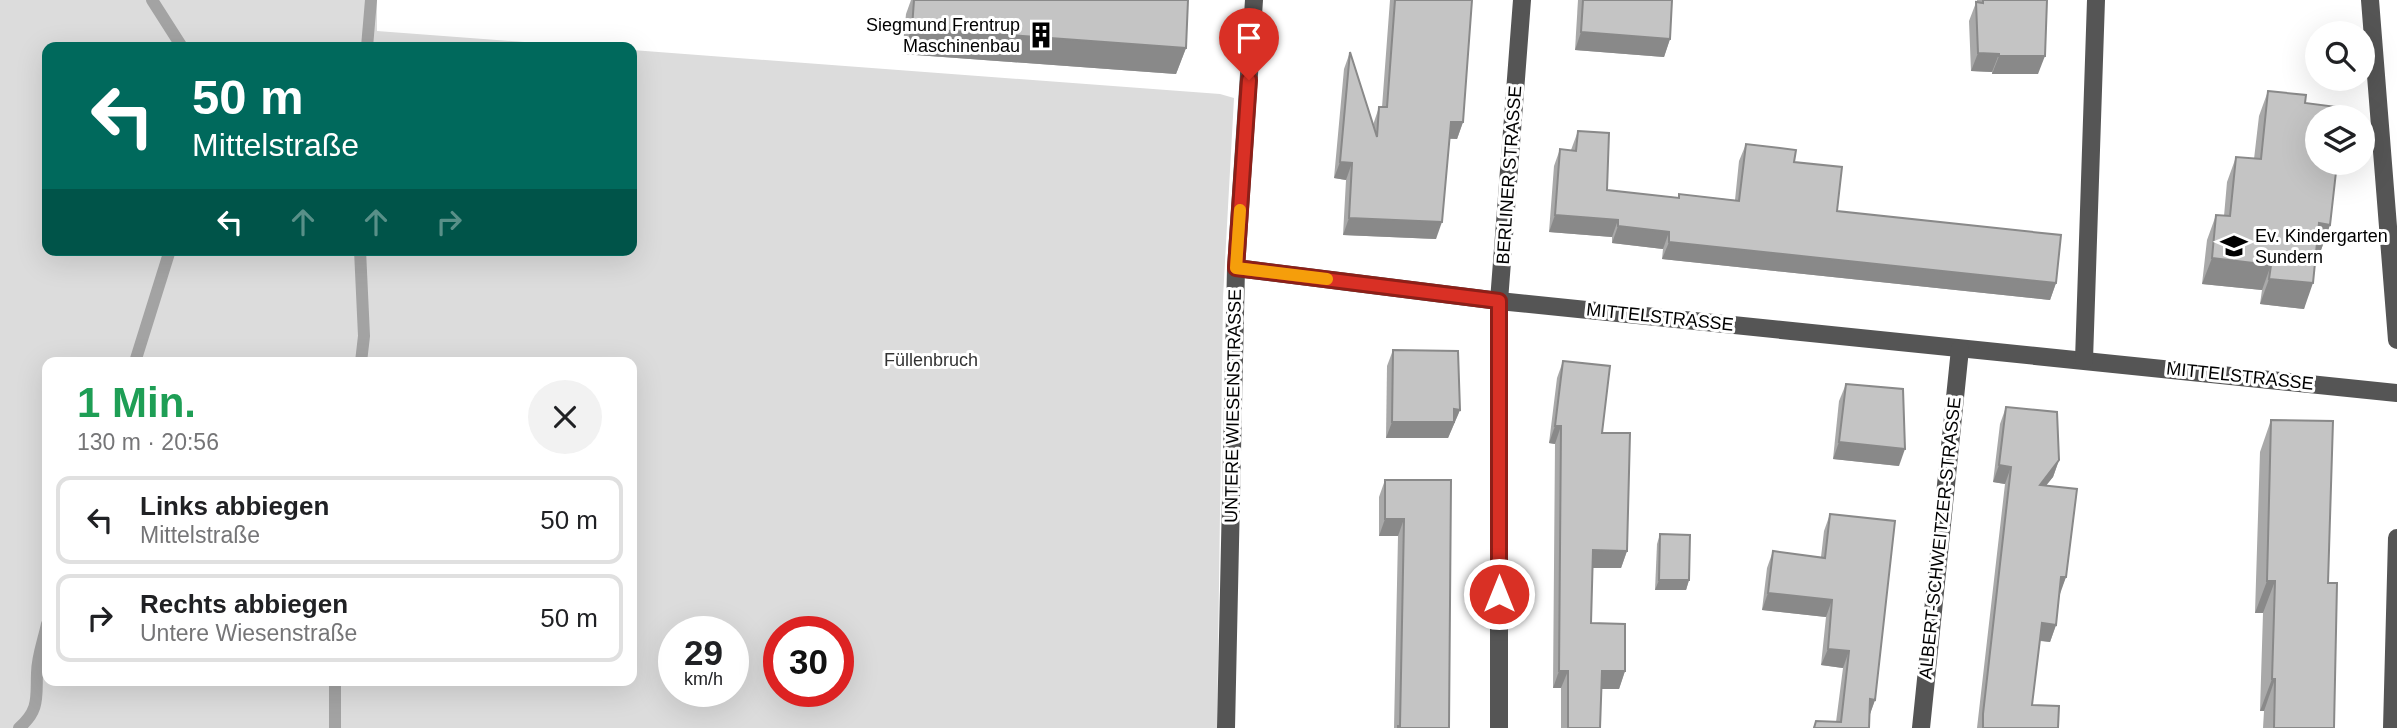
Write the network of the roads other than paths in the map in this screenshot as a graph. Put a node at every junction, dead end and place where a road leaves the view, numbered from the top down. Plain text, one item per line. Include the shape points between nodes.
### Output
1 (1254, 0) edge
2 (1522, 0) edge
3 (2096, 0) edge
4 (2370, 0) edge
5 (1236, 268) junction
6 (1499, 301) junction
7 (2397, 340) edge
8 (1960, 349) junction
9 (2084, 360) junction
10 (2397, 393) edge
11 (2397, 538) edge
12 (1226, 728) edge
13 (1499, 728) edge
14 (1921, 728) edge
15 (2392, 728) edge

1 - 5 street, UNTERE WIESENSTRASSE
2 - 6 street, BERLINER STRASSE
3 - 9 street
4 - 7 street
5 - 6 street, MITTELSTRASSE
5 - 12 street, UNTERE WIESENSTRASSE
6 - 8 street, MITTELSTRASSE
6 - 13 street, BERLINER STRASSE
8 - 9 street, MITTELSTRASSE
8 - 14 street, ALBERT-SCHWEITZER-STRASSE
9 - 10 street, MITTELSTRASSE
11 - 15 street

